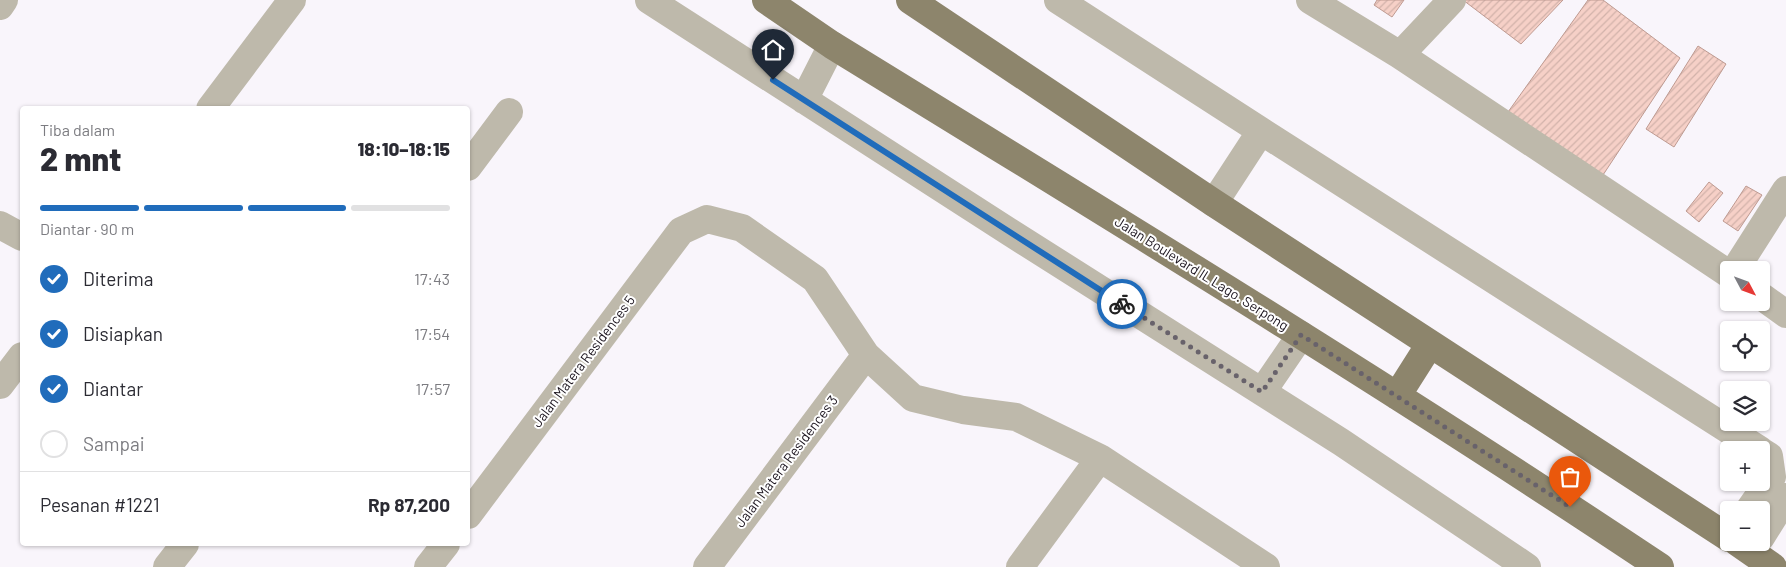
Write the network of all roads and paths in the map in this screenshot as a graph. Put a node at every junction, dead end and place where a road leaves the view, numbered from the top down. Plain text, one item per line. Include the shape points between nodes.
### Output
1 (4, 0) edge
2 (292, 0) edge
3 (649, 0) edge
4 (766, 0) edge
5 (910, 0) edge
6 (1058, 0) edge
7 (1310, 0) edge
8 (1452, 0) edge
9 (0, 6) edge
10 (832, 45) junction
11 (1400, 55) junction
12 (804, 100) junction
13 (212, 106) edge
14 (509, 112) dead end
15 (1261, 131) junction
16 (470, 164) edge
17 (1786, 190) edge
18 (1214, 203) junction
19 (0, 225) edge
20 (20, 236) edge
21 (1741, 261) edge
22 (1720, 268) edge
23 (1770, 302) edge
24 (1786, 314) edge
25 (1301, 335) junction
26 (1430, 344) junction
27 (866, 355) junction
28 (20, 359) edge
29 (0, 386) edge
30 (1262, 392) junction
31 (1397, 396) junction
32 (1747, 441) edge
33 (1100, 458) junction
34 (1770, 463) edge
35 (1770, 480) edge
36 (1786, 497) edge
37 (470, 512) edge
38 (1770, 524) edge
39 (1720, 532) edge
40 (183, 546) edge
41 (444, 546) edge
42 (167, 567) edge
43 (428, 567) edge
44 (707, 567) edge
45 (1020, 567) edge
46 (1266, 567) edge
47 (1527, 567) edge
48 (1660, 567) edge

1 - 9 street
2 - 13 street
3 - 12 street
4 - 10 main road, Jalan Boulevard IL Lago. Serpong
5 - 18 main road
6 - 15 street
7 - 11 street
8 - 11 street
10 - 12 street
10 - 25 main road, Jalan Boulevard IL Lago. Serpong
11 - 22 street
12 - 30 street
14 - 16 street
15 - 18 street
15 - 32 street
17 - 21 street
18 - 26 main road
19 - 20 street
23 - 24 street
25 - 30 street
25 - 31 main road, Jalan Boulevard IL Lago. Serpong
26 - 31 main road
26 - 39 main road
27 - 33 street via 913,398 963,410 1016,416
27 - 37 street, Jalan Matera Residences 5 via 815,279 742,228 707,219 681,231
27 - 44 street, Jalan Matera Residences 3
28 - 29 street
30 - 47 street
31 - 48 main road, Jalan Boulevard IL Lago. Serpong
33 - 45 street
33 - 46 street
34 - 35 street
36 - 38 street
40 - 42 street
41 - 43 street

